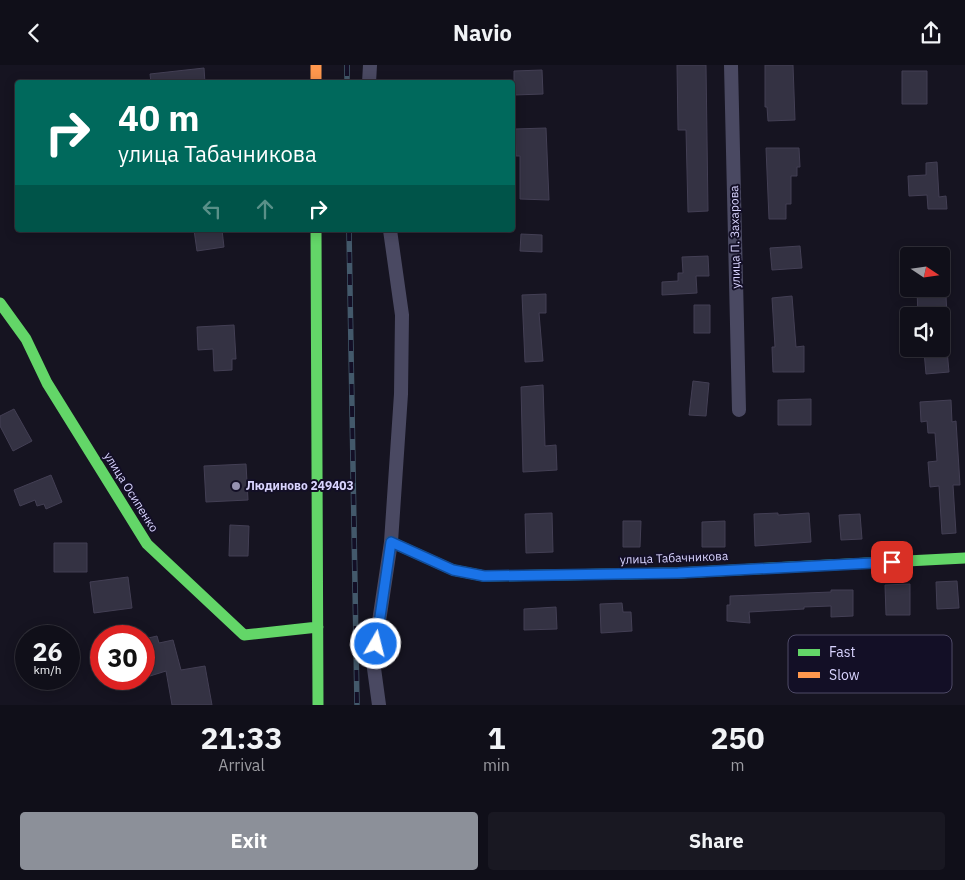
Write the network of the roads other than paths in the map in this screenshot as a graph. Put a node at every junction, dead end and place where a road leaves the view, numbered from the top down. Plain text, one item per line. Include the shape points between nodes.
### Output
1 (316, 65) edge
2 (370, 65) edge
3 (731, 65) edge
4 (316, 80) edge
5 (369, 80) edge
6 (316, 232) edge
7 (390, 232) edge
8 (0, 303) edge
9 (739, 410) dead end
10 (391, 542) junction
11 (965, 558) edge
12 (318, 627) junction
13 (318, 705) edge
14 (379, 705) edge

1 - 4 street
2 - 5 street
3 - 9 street, улица П. Захарова
6 - 12 street
7 - 10 street via 402,315 401,394
8 - 12 street, улица Осипенко via 26,339 47,383 148,544 244,635
10 - 11 street, улица Табачникова via 453,570 484,576 678,573
10 - 14 street via 373,661
12 - 13 street

